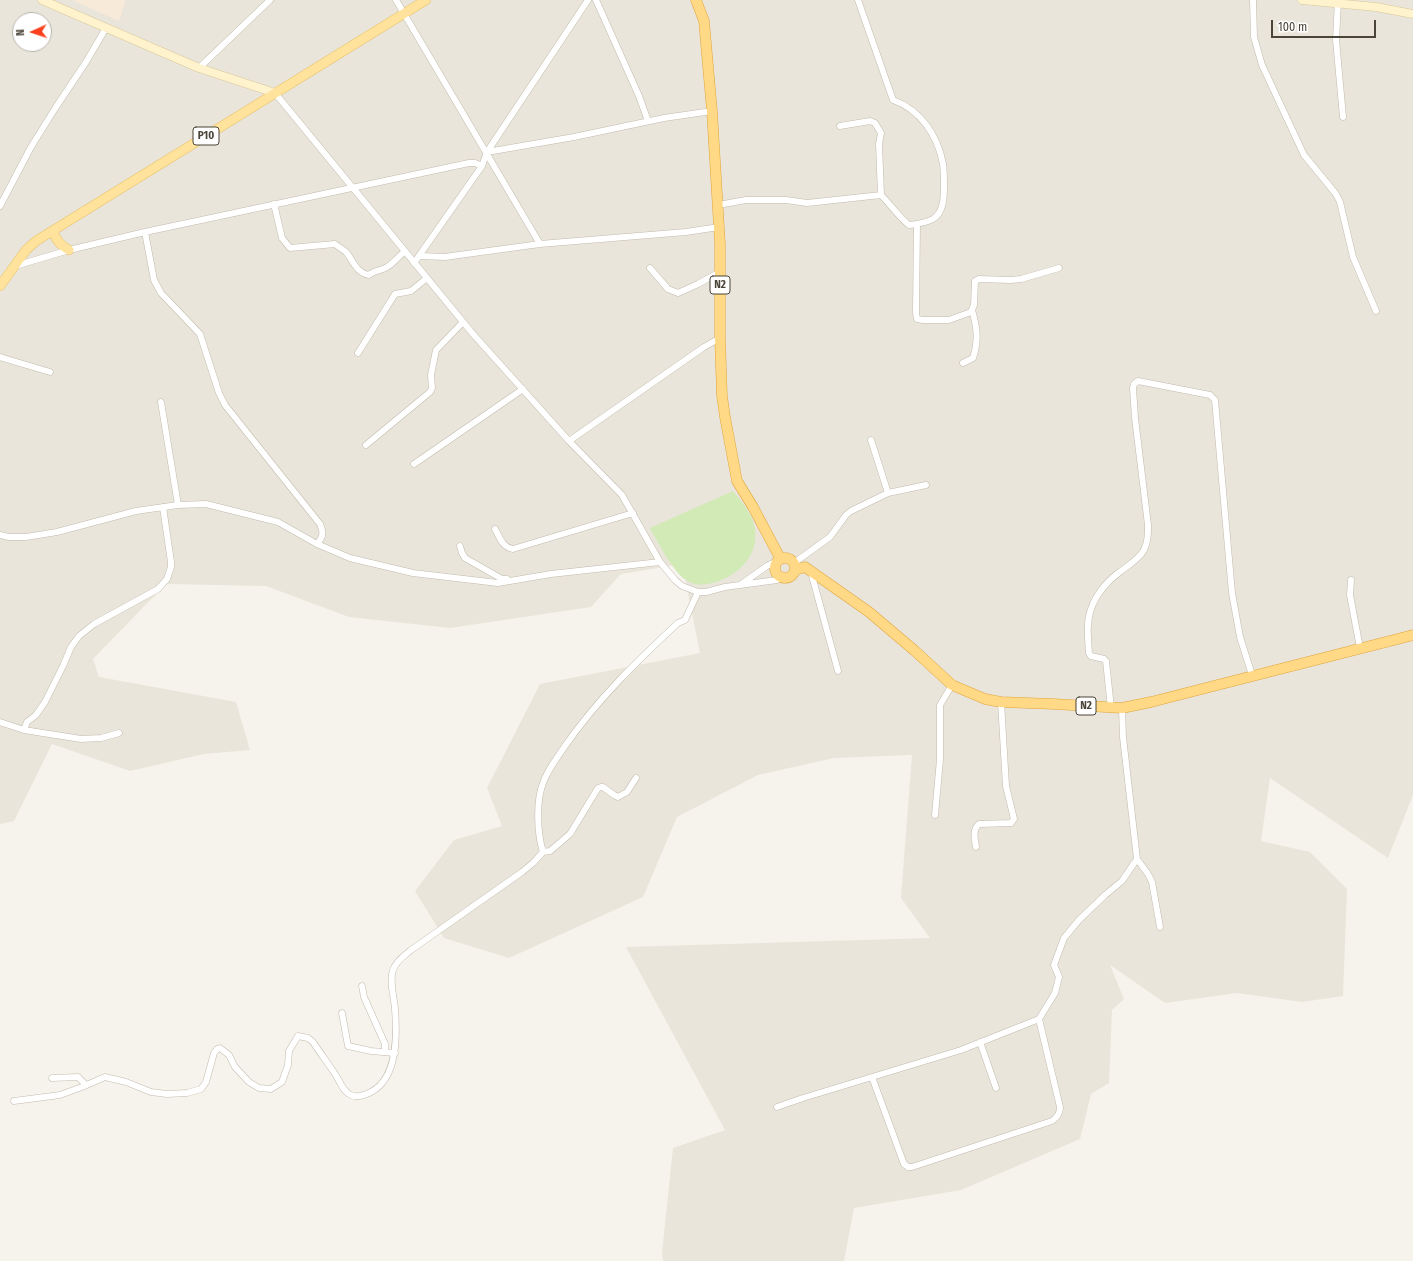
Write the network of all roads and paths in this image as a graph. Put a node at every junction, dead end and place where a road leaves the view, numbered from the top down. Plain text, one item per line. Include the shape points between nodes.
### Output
1 (42, 0) edge
2 (270, 0) edge
3 (396, 0) edge
4 (426, 0) edge
5 (588, 0) edge
6 (596, 0) edge
7 (696, 0) edge
8 (858, 0) edge
9 (1253, 0) edge
10 (1302, 0) edge
11 (1338, 2) edge
12 (404, 13) junction
13 (1413, 14) edge
14 (106, 28) junction
15 (199, 68) junction
16 (275, 92) junction
17 (712, 111) junction
18 (1342, 116) dead end
19 (648, 121) junction
20 (840, 126) dead end
21 (487, 152) junction
22 (482, 166) junction
23 (354, 187) junction
24 (881, 195) junction
25 (274, 204) junction
26 (718, 205) junction
27 (0, 206) edge
28 (917, 224) junction
29 (719, 227) junction
30 (53, 232) junction
31 (146, 232) junction
32 (540, 244) junction
33 (70, 250) junction
34 (405, 251) junction
35 (420, 256) junction
36 (414, 263) junction
37 (15, 266) junction
38 (650, 268) dead end
39 (1059, 268) dead end
40 (720, 272) junction
41 (427, 278) junction
42 (1, 282) edge
43 (972, 310) junction
44 (1376, 311) dead end
45 (463, 322) junction
46 (720, 338) junction
47 (358, 353) dead end
48 (0, 357) edge
49 (963, 363) dead end
50 (50, 372) dead end
51 (523, 389) junction
52 (161, 402) dead end
53 (871, 440) dead end
54 (570, 441) junction
55 (366, 445) dead end
56 (414, 464) dead end
57 (926, 485) dead end
58 (888, 493) junction
59 (178, 504) junction
60 (163, 507) junction
61 (633, 513) junction
62 (495, 529) dead end
63 (0, 535) edge
64 (317, 544) junction
65 (460, 546) dead end
66 (779, 560) junction
67 (660, 562) junction
68 (794, 566) junction
69 (811, 572) junction
70 (782, 578) junction
71 (1351, 580) dead end
72 (517, 581) junction
73 (740, 585) junction
74 (698, 592) junction
75 (1413, 635) edge
76 (1360, 648) junction
77 (838, 672) dead end
78 (1252, 675) junction
79 (952, 685) junction
80 (1001, 702) junction
81 (1110, 708) junction
82 (1122, 708) junction
83 (0, 722) edge
84 (24, 730) junction
85 (119, 733) dead end
86 (636, 778) dead end
87 (935, 815) dead end
88 (976, 847) dead end
89 (543, 852) junction
90 (1137, 859) junction
91 (1160, 927) dead end
92 (362, 986) dead end
93 (342, 1013) dead end
94 (1040, 1019) junction
95 (980, 1042) junction
96 (385, 1052) junction
97 (394, 1052) junction
98 (872, 1077) junction
99 (52, 1078) dead end
100 (86, 1085) junction
101 (996, 1088) dead end
102 (14, 1101) dead end
103 (777, 1107) dead end

1 - 14 main road
2 - 15 street
3 - 12 street
4 - 12 main road, P10
5 - 21 street
6 - 19 street
7 - 17 highway, N2 via 704,21
8 - 28 street via 893,100 917,114 932,133 940,154 944,199 933,219
9 - 44 street via 1254,37 1262,65 1304,155 1340,202 1353,257
10 - 11 main road
11 - 13 main road
11 - 18 street via 1336,40
12 - 16 main road, P10
12 - 21 street
14 - 15 main road
14 - 27 street via 39,133
15 - 16 main road
16 - 23 street
16 - 30 main road, P10
17 - 19 street
17 - 26 highway, N2
19 - 21 street
20 - 24 street via 870,121 876,123 881,132
21 - 22 street
21 - 32 street
22 - 23 street via 469,163
22 - 35 street
23 - 25 street
23 - 34 street
24 - 26 street via 807,203 746,200
24 - 28 street via 909,225
25 - 31 street
25 - 34 street via 282,238 290,248 335,244 346,253 352,264 369,275 388,267
26 - 29 highway, N2
28 - 43 street via 918,319 949,320
29 - 32 street
29 - 40 highway, N2
30 - 33 main road via 61,246
30 - 37 main road, P10 via 36,241
31 - 33 street
31 - 64 street via 157,287 200,334 221,399 320,524 323,537
32 - 35 street via 459,256
33 - 37 street
34 - 36 street
35 - 36 street
36 - 41 street
37 - 42 main road, P10
38 - 40 street via 668,289 678,293
39 - 43 street via 1021,279 979,279 975,281
40 - 46 highway, N2
41 - 45 street
41 - 47 street via 411,291 395,294
43 - 49 street via 977,327 977,347 973,358
45 - 51 street
45 - 55 street via 436,350 430,392
46 - 54 street
46 - 66 highway, N2 via 722,396 737,481
48 - 50 street
51 - 54 street
51 - 56 street
52 - 59 street
53 - 58 street
54 - 61 street via 622,495
57 - 58 street
58 - 68 street via 851,511 830,537
59 - 60 street
59 - 64 street via 206,504 278,522
60 - 63 street via 136,511 34,536
60 - 84 street via 171,567 167,579 158,590 94,624 80,636 71,647 45,702 36,715 27,722
61 - 62 street via 513,549 502,543
61 - 67 street
64 - 72 street via 350,558 413,573 490,582
65 - 72 street via 465,558 478,566 502,579
66 - 68 highway, N2 via 788,558
66 - 70 highway, N2 via 774,568
66 - 73 street
67 - 72 street via 551,574
67 - 74 street via 674,580
68 - 69 highway, N2 via 805,567
68 - 70 highway via 790,577
69 - 77 street
69 - 79 highway, N2 via 870,612
70 - 73 street
71 - 76 street via 1350,595
73 - 74 street
74 - 89 street via 685,620 678,623 619,679 576,731 553,764 540,792 538,836
75 - 76 highway, N2
76 - 78 highway, N2
78 - 81 street via 1240,637 1232,593 1214,400 1210,396 1138,381 1133,388 1148,525 1147,540 1138,558 1101,590 1091,608 1088,622 1089,653 1106,661
78 - 82 highway, N2
79 - 80 highway, N2 via 984,699
79 - 87 street via 940,705 940,759
80 - 81 highway, N2
80 - 88 street via 1006,786 1014,819 1011,823 979,824 974,831
81 - 82 highway, N2
82 - 90 street
83 - 84 street
84 - 85 street via 82,739 101,738
86 - 89 street via 627,792 618,797 601,786 598,788 570,834 550,852
89 - 97 street via 522,872 399,960 393,969 392,985 395,1009
90 - 91 street via 1152,882
90 - 94 street via 1122,882 1088,910 1064,938 1054,965 1059,977 1054,993
92 - 96 street via 364,997 385,1044
93 - 96 street via 348,1046
94 - 95 street
94 - 98 street via 1060,1108 1057,1118 1052,1121 908,1167 904,1164
95 - 98 street
95 - 101 street
96 - 97 street
97 - 100 street via 389,1072 378,1088 362,1096 350,1095 343,1090 313,1042 298,1036 289,1051 282,1082 271,1089 259,1088 249,1082 229,1055 220,1048 214,1053 206,1082 201,1089 187,1093 151,1092 105,1077
98 - 103 street
99 - 100 street via 78,1077
100 - 102 street via 60,1095

